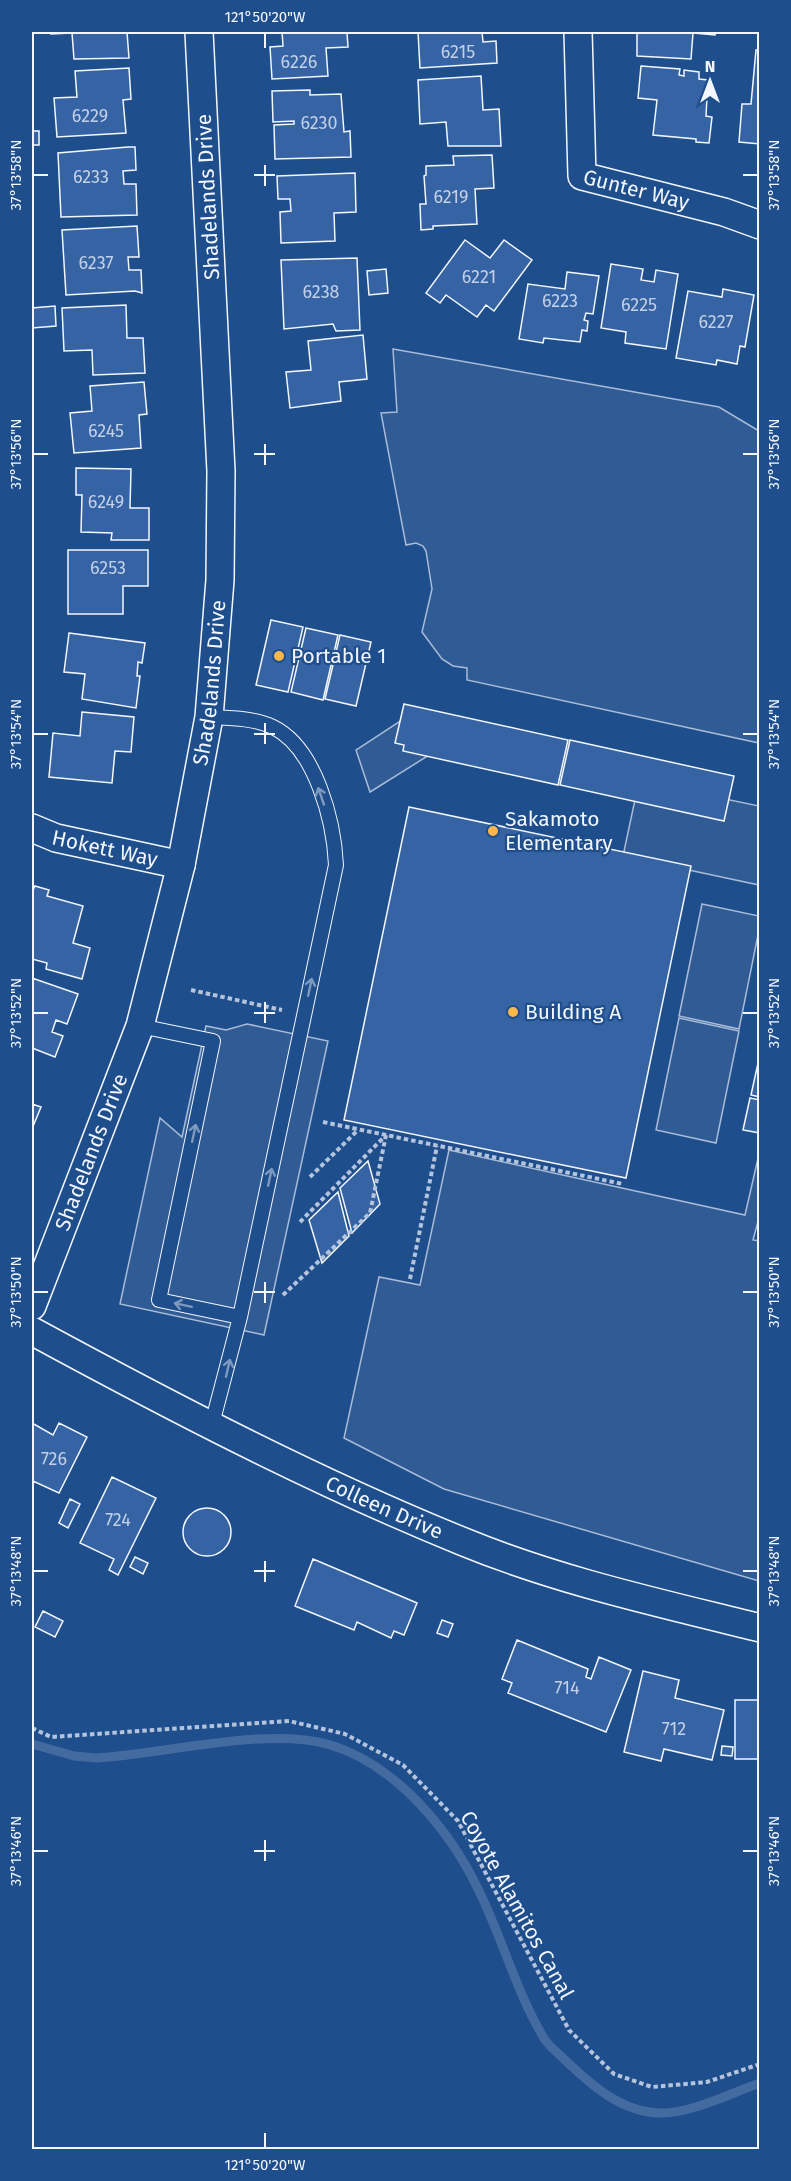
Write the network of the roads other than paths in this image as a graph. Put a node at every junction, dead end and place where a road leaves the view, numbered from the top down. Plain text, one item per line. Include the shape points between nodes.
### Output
1 (199, 32) edge
2 (578, 32) edge
3 (759, 225) edge
4 (209, 717) junction
5 (32, 828) edge
6 (181, 865) junction
7 (140, 1026) junction
8 (32, 1306) edge
9 (240, 1317) junction
10 (32, 1331) edge
11 (212, 1424) junction
12 (759, 1628) edge

1 - 4 street, Shadelands Drive via 221,471 220,580
2 - 3 street, Gunter Way via 582,176 724,212
4 - 6 street, Shadelands Drive
9 -> 4 lane via 336,865 335,844 310,763 299,746 273,727 243,719
5 - 6 street, Hokett Way via 56,838
6 - 7 street, Shadelands Drive
7 - 8 street, Shadelands Drive
9 -> 7 lane via 159,1300 213,1041
11 -> 9 lane
10 - 11 street, Colleen Drive
11 - 12 street, Colleen Drive via 320,1479 465,1543 594,1587

